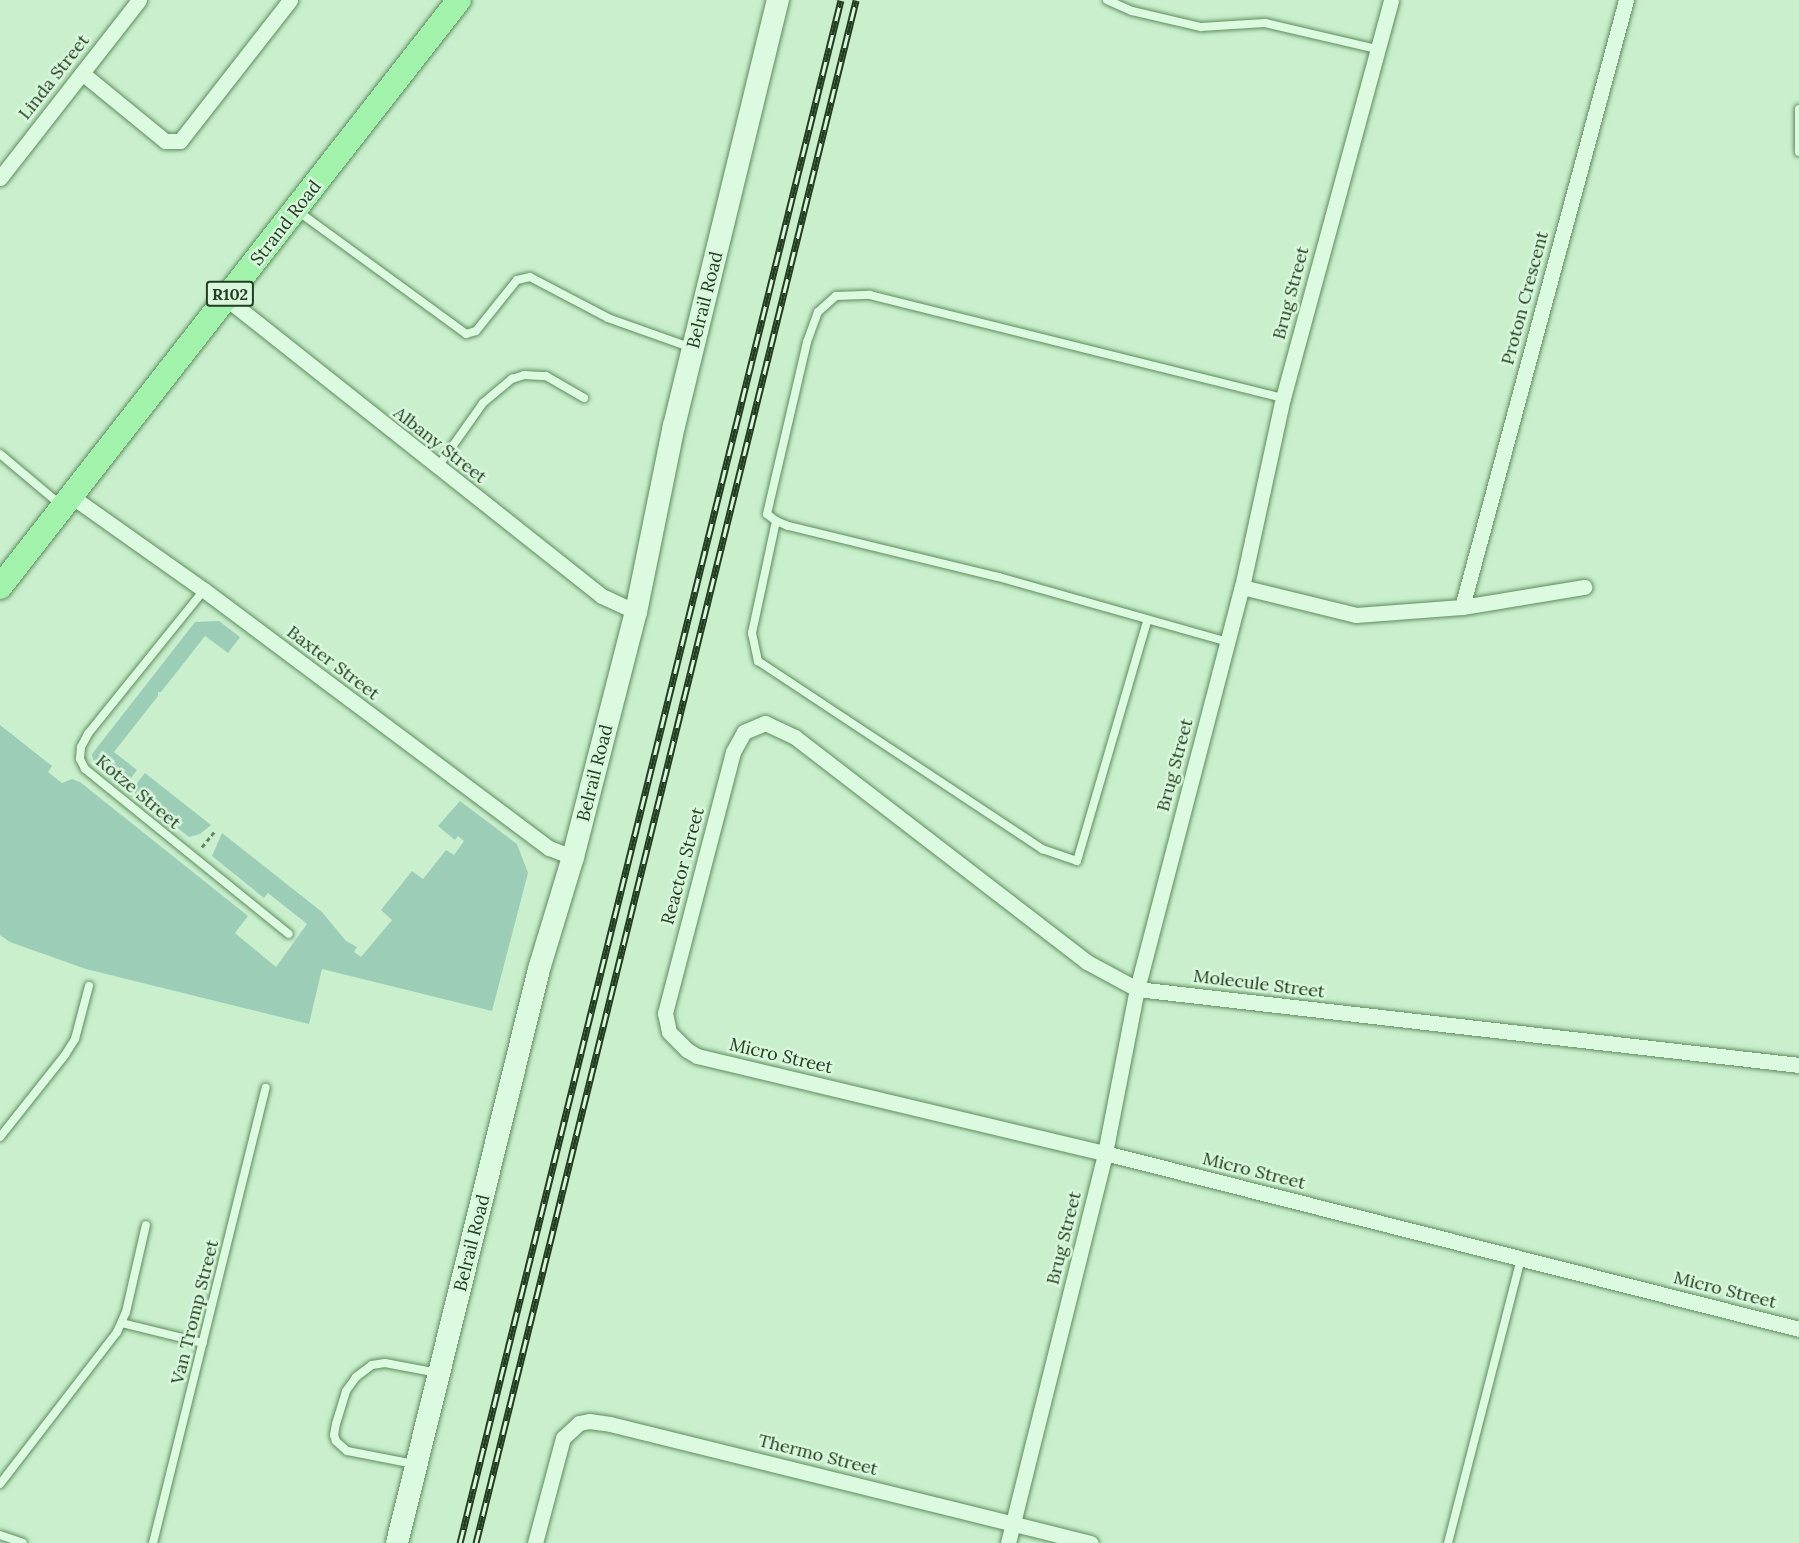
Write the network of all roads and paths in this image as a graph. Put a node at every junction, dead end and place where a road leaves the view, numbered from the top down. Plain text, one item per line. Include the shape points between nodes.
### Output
1 (139, 0) edge
2 (290, 0) edge
3 (459, 0) edge
4 (778, 0) edge
5 (1107, 0) edge
6 (1390, 0) edge
7 (1626, 0) edge
8 (1377, 50) junction
9 (82, 73) junction
10 (1799, 109) edge
11 (1799, 152) edge
12 (0, 178) edge
13 (296, 210) junction
14 (227, 299) junction
15 (693, 349) junction
16 (584, 398) dead end
17 (1283, 398) junction
18 (0, 454) edge
19 (437, 468) junction
20 (67, 501) junction
21 (776, 521) junction
22 (0, 586) edge
23 (1242, 587) junction
24 (1584, 587) dead end
25 (204, 590) junction
26 (1462, 607) junction
27 (636, 612) junction
28 (1147, 622) junction
29 (1228, 642) junction
30 (795, 736) joint
31 (216, 830) dead end
32 (200, 850) dead end
33 (573, 857) junction
34 (289, 934) dead end
35 (89, 986) dead end
36 (1137, 989) junction
37 (697, 1056) joint
38 (1799, 1065) edge
39 (266, 1088) dead end
40 (0, 1137) edge
41 (1105, 1154) junction
42 (146, 1225) dead end
43 (1521, 1259) junction
44 (122, 1323) junction
45 (1799, 1329) edge
46 (202, 1343) junction
47 (440, 1373) junction
48 (417, 1465) junction
49 (0, 1484) edge
50 (1013, 1523) junction
51 (0, 1535) edge
52 (23, 1543) edge
53 (153, 1543) edge
54 (397, 1543) edge
55 (535, 1543) edge
56 (1008, 1543) edge
57 (1090, 1543) edge
58 (1448, 1543) edge

1 - 9 street, Linda Street
2 - 9 street via 180,141 165,141
3 - 13 main road, Strand Road / R102
4 - 15 street, Belrail Road
5 - 8 lane via 1132,11 1201,27 1265,23
6 - 8 street, Brug Street
7 - 26 street, Proton Crescent
8 - 17 street, Brug Street
9 - 12 street, Linda Street
10 - 11 lane
13 - 14 main road, Strand Road / R102
13 - 15 lane via 466,334 476,331 517,280 530,277 608,318
14 - 19 street, Albany Street
14 - 20 main road, Strand Road / R102
15 - 27 street, Belrail Road
16 - 19 lane via 546,376 512,379 483,403
17 - 21 lane via 870,295 836,296 818,312 807,342 766,514
17 - 23 street, Brug Street
18 - 20 lane
19 - 27 street, Albany Street via 602,597
20 - 22 main road, Strand Road / R102
20 - 25 street, Baxter Street
21 - 28 lane via 998,577
21 - 28 lane via 752,633 758,661 1042,849 1077,861
23 - 26 street via 1356,615
23 - 29 street, Brug Street
24 - 26 street
25 - 33 street, Baxter Street via 549,848
25 - 34 lane, Kotze Street via 87,734 80,759 86,770
27 - 33 street, Belrail Road
28 - 29 lane
29 - 36 street, Brug Street
30 - 36 street, Molecule Street via 1087,962
30 - 37 street, Reactor Street via 772,725 758,725 744,732 733,752 665,1013 669,1032
31 - 32 path
33 - 47 street, Belrail Road via 539,969
35 - 40 lane via 75,1039
36 - 38 street, Molecule Street
36 - 41 street, Brug Street
37 - 41 street, Micro Street
39 - 46 lane, Van Tromp Street
41 - 43 street, Micro Street
41 - 50 street, Brug Street
42 - 44 lane
43 - 45 street, Micro Street
43 - 58 lane
44 - 46 lane
44 - 49 lane
46 - 53 lane, Van Tromp Street
47 - 48 street, Belrail Road
47 - 48 lane via 385,1363 372,1365 346,1391 336,1424 336,1441 347,1451
48 - 54 street, Belrail Road
50 - 55 street, Thermo Street via 590,1421 579,1423 563,1438
50 - 56 street, Brug Street
50 - 57 street, Thermo Street
51 - 52 lane

